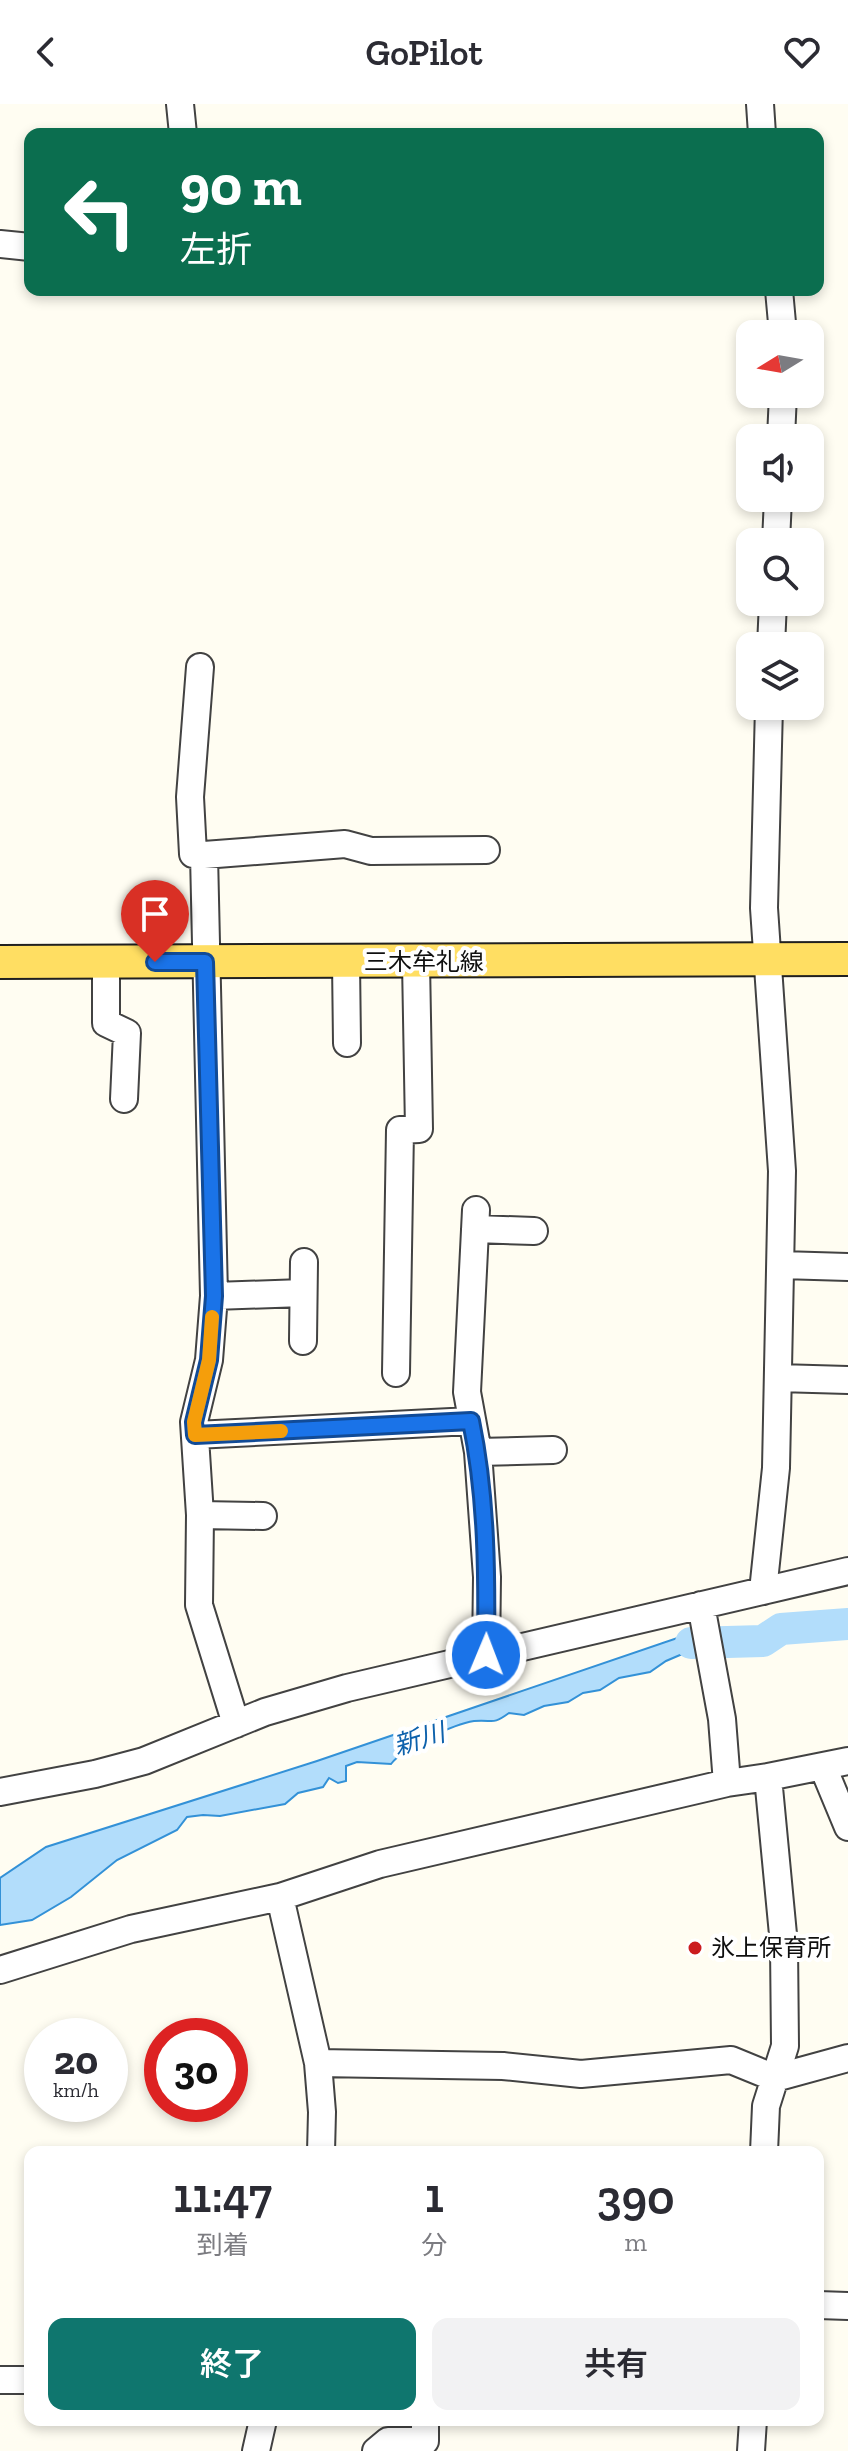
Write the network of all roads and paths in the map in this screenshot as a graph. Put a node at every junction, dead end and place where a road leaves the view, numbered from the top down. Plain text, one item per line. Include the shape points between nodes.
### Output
1 (180, 104) edge
2 (760, 104) edge
3 (182, 128) edge
4 (762, 128) edge
5 (0, 244) edge
6 (24, 246) edge
7 (780, 296) edge
8 (782, 320) edge
9 (200, 667) dead end
10 (769, 720) edge
11 (486, 850) dead end
12 (204, 855) junction
13 (848, 959) edge
14 (766, 961) junction
15 (0, 962) edge
16 (106, 962) junction
17 (205, 962) junction
18 (346, 962) junction
19 (416, 962) junction
20 (347, 1043) dead end
21 (124, 1099) dead end
22 (534, 1231) dead end
23 (304, 1262) dead end
24 (781, 1265) junction
25 (848, 1267) edge
26 (303, 1293) junction
27 (214, 1296) junction
28 (303, 1341) dead end
29 (396, 1373) dead end
30 (778, 1378) junction
31 (848, 1380) edge
32 (471, 1421) junction
33 (195, 1435) junction
34 (553, 1450) dead end
35 (478, 1452) junction
36 (200, 1515) junction
37 (263, 1516) dead end
38 (848, 1571) edge
39 (763, 1591) junction
40 (703, 1616) junction
41 (486, 1655) junction
42 (236, 1724) junction
43 (836, 1764) edge
44 (768, 1777) junction
45 (727, 1783) junction
46 (0, 1792) edge
47 (848, 1827) edge
48 (280, 1897) junction
49 (0, 1970) edge
50 (848, 2058) edge
51 (318, 2063) junction
52 (775, 2078) junction
53 (321, 2146) edge
54 (764, 2146) edge
55 (824, 2305) edge
56 (848, 2306) edge
57 (0, 2380) edge
58 (24, 2380) edge
59 (262, 2426) edge
60 (425, 2426) edge
61 (753, 2426) edge
62 (256, 2451) edge
63 (376, 2451) edge
64 (751, 2451) edge

1 - 3 street
2 - 4 street
5 - 6 street
7 - 8 street
9 - 12 street via 190,797 193,854
10 - 14 street
11 - 12 street via 371,851 345,844
12 - 17 street
13 - 14 main road, 三木牟礼線
14 - 19 main road, 三木牟礼線
14 - 24 street via 782,1171
15 - 16 main road, 三木牟礼線
16 - 17 main road, 三木牟礼線
16 - 21 street via 106,1023 127,1033
17 - 18 main road, 三木牟礼線
17 - 27 street
18 - 19 main road, 三木牟礼線
18 - 20 street
19 - 29 street via 419,1129 400,1130
22 - 32 street via 476,1220 467,1392
23 - 26 street
24 - 25 street
24 - 30 street
26 - 27 street
26 - 28 street
27 - 33 street
30 - 31 street
30 - 39 street via 776,1468
32 - 33 street
32 - 35 street
33 - 36 street
34 - 35 street
35 - 41 street via 487,1577
36 - 37 street
36 - 42 street via 199,1605
38 - 39 street
39 - 40 street
40 - 41 street
40 - 45 street via 722,1719
41 - 42 street via 301,1701
42 - 46 street via 144,1761
43 - 44 street
43 - 47 street
44 - 45 street
44 - 52 street via 784,1945 785,2046
45 - 48 street via 380,1864
48 - 49 street via 131,1929
48 - 51 street
50 - 52 street
51 - 52 street via 503,2066 581,2074 731,2060
51 - 53 street
52 - 54 street via 766,2106
55 - 56 street
57 - 58 street
59 - 62 street
60 - 63 street via 425,2441 388,2441
61 - 64 street

